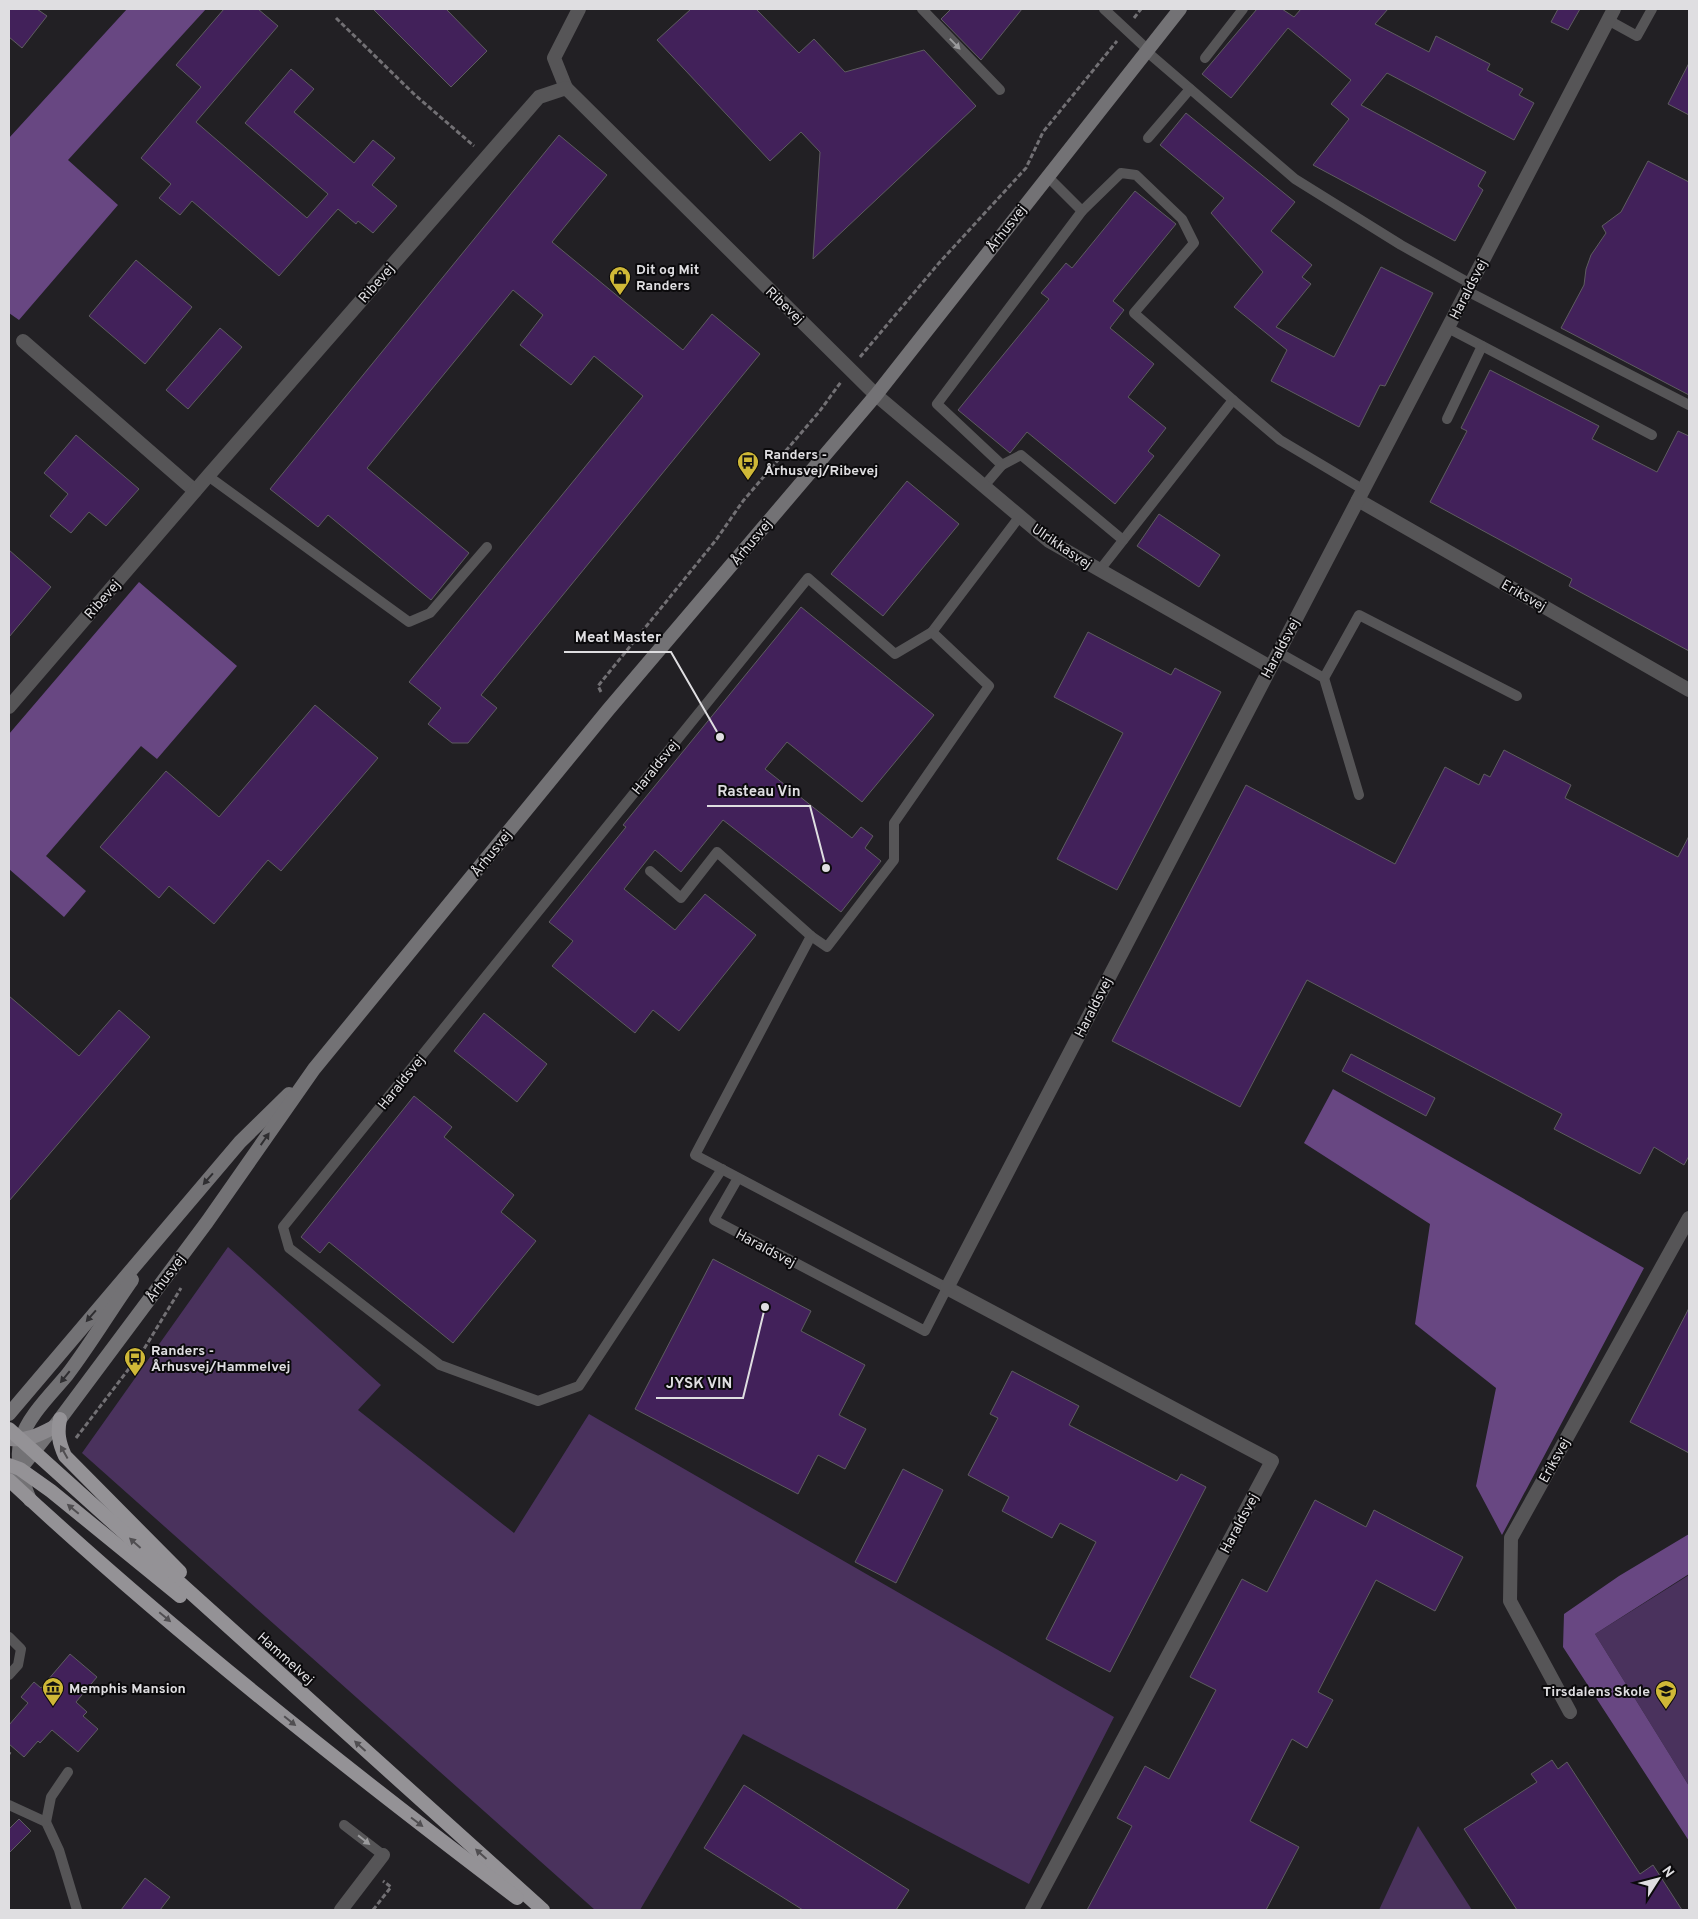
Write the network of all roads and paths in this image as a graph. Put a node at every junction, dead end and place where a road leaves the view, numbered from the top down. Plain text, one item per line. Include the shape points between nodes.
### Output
1 (579, 9) edge
2 (922, 9) edge
3 (1104, 9) edge
4 (1180, 9) edge
5 (1243, 9) edge
6 (1652, 9) edge
7 (1611, 14) edge
8 (336, 18) dead end
9 (1146, 49) junction
10 (1205, 58) dead end
11 (566, 88) junction
12 (1190, 89) junction
13 (1000, 90) dead end
14 (1148, 138) dead end
15 (486, 157) junction
16 (1047, 176) junction
17 (1082, 211) junction
18 (1469, 287) junction
19 (1448, 328) junction
20 (23, 341) dead end
21 (1482, 346) junction
22 (876, 395) junction
23 (1233, 400) junction
24 (1689, 405) edge
25 (1447, 418) dead end
26 (1652, 435) dead end
27 (1002, 465) junction
28 (208, 476) junction
29 (984, 486) junction
30 (194, 491) junction
31 (1361, 495) junction
32 (1020, 516) junction
33 (1123, 540) junction
34 (487, 547) dead end
35 (1099, 571) junction
36 (932, 632) junction
37 (1278, 652) junction
38 (1270, 667) junction
39 (1324, 678) junction
40 (1689, 690) edge
41 (1517, 696) dead end
42 (9, 707) edge
43 (1359, 795) dead end
44 (650, 871) dead end
45 (811, 936) junction
46 (314, 1069) junction
47 (722, 1170) junction
48 (738, 1178) junction
49 (1689, 1218) edge
50 (172, 1221) junction
51 (183, 1280) dead end
52 (947, 1288) junction
53 (9, 1414) edge
54 (57, 1423) junction
55 (9, 1429) edge
56 (15, 1439) edge
57 (70, 1443) dead end
58 (34, 1452) junction
59 (14, 1467) edge
60 (9, 1481) edge
61 (30, 1500) junction
62 (9, 1637) edge
63 (9, 1675) edge
64 (301, 1694) junction
65 (1570, 1712) dead end
66 (68, 1772) dead end
67 (9, 1805) edge
68 (46, 1822) junction
69 (344, 1825) dead end
70 (383, 1856) joint
71 (371, 1872) junction
72 (77, 1910) edge
73 (341, 1910) edge
74 (373, 1910) edge
75 (533, 1910) edge
76 (543, 1910) edge
77 (1032, 1910) edge

1 - 11 street, Ribevej via 554,58
2 -> 13 lane
3 - 9 lane
4 - 9 main road, Århusvej
5 - 10 lane
6 - 7 lane via 1637,36
7 - 18 street, Haraldsvej
8 - 15 path via 415,95
9 - 12 lane
9 - 16 main road, Århusvej
11 - 15 street, Ribevej via 539,97
11 - 22 street, Ribevej
12 - 14 lane
12 - 18 lane via 1295,179
15 - 28 street, Ribevej
16 - 17 lane
16 - 22 main road, Århusvej
17 - 23 lane via 1121,173 1136,175 1182,219 1194,243 1134,313
17 - 27 lane via 937,404
18 - 19 street, Haraldsvej
18 - 24 lane
19 - 21 lane
19 - 31 street, Haraldsvej
20 - 30 street
21 - 25 lane
21 - 26 lane
22 - 29 street, Ulrikkasvej
22 - 46 main road, Århusvej via 608,710
23 - 31 lane via 1280,440
23 - 33 lane
27 - 29 lane
27 - 33 lane via 1021,455
28 - 30 street, Ribevej
28 - 34 lane via 409,622 430,612
29 - 32 street, Ulrikkasvej
30 - 42 street, Ribevej
31 - 37 street, Haraldsvej
31 - 40 street, Eriksvej
32 - 35 street, Ulrikkasvej via 1049,541
32 - 36 lane, Haraldsvej
33 - 35 lane
35 - 38 street, Ulrikkasvej
36 - 45 lane via 989,686 894,823 894,860 828,947
36 - 47 lane, Haraldsvej via 896,654 808,578 284,1227 289,1248 440,1365 538,1401 579,1386
37 - 38 street, Haraldsvej
37 - 39 lane
38 - 52 street, Haraldsvej
39 - 41 lane via 1359,615
39 - 43 lane
44 - 45 lane via 681,898 717,852
45 - 47 lane, Haraldsvej via 695,1155
46 -> 50 main road, Århusvej via 240,1142
54 -> 46 main road, Århusvej via 207,1222
47 - 48 lane, Haraldsvej
48 - 52 lane, Haraldsvej
48 - 52 lane, Haraldsvej via 714,1220 925,1331
49 - 65 street, Eriksvej via 1511,1538 1510,1601
50 -> 53 main road, Århusvej
50 -> 56 main road via 68,1374
51 - 57 path via 144,1349 80,1435
52 - 77 street, Haraldsvej via 1272,1461
54 - 56 main road via 36,1436
54 - 58 main road, Århusvej
64 -> 54 highway via 65,1456
55 - 56 highway, Hammelvej
56 - 58 highway, Hammelvej
56 - 59 main road via 19,1454
58 - 59 main road, Århusvej
64 -> 58 highway, Hammelvej
59 - 60 main road, Århusvej
59 - 61 main road
64 -> 59 highway via 51,1491
60 - 61 highway
61 -> 75 highway via 227,1670
62 - 63 lane via 21,1649 18,1665
76 -> 64 highway, Hammelvej
66 - 68 lane via 51,1797
67 - 68 lane
68 - 72 lane via 59,1850
69 -> 70 lane
70 - 71 street
71 - 73 street
71 - 74 path via 391,1887

